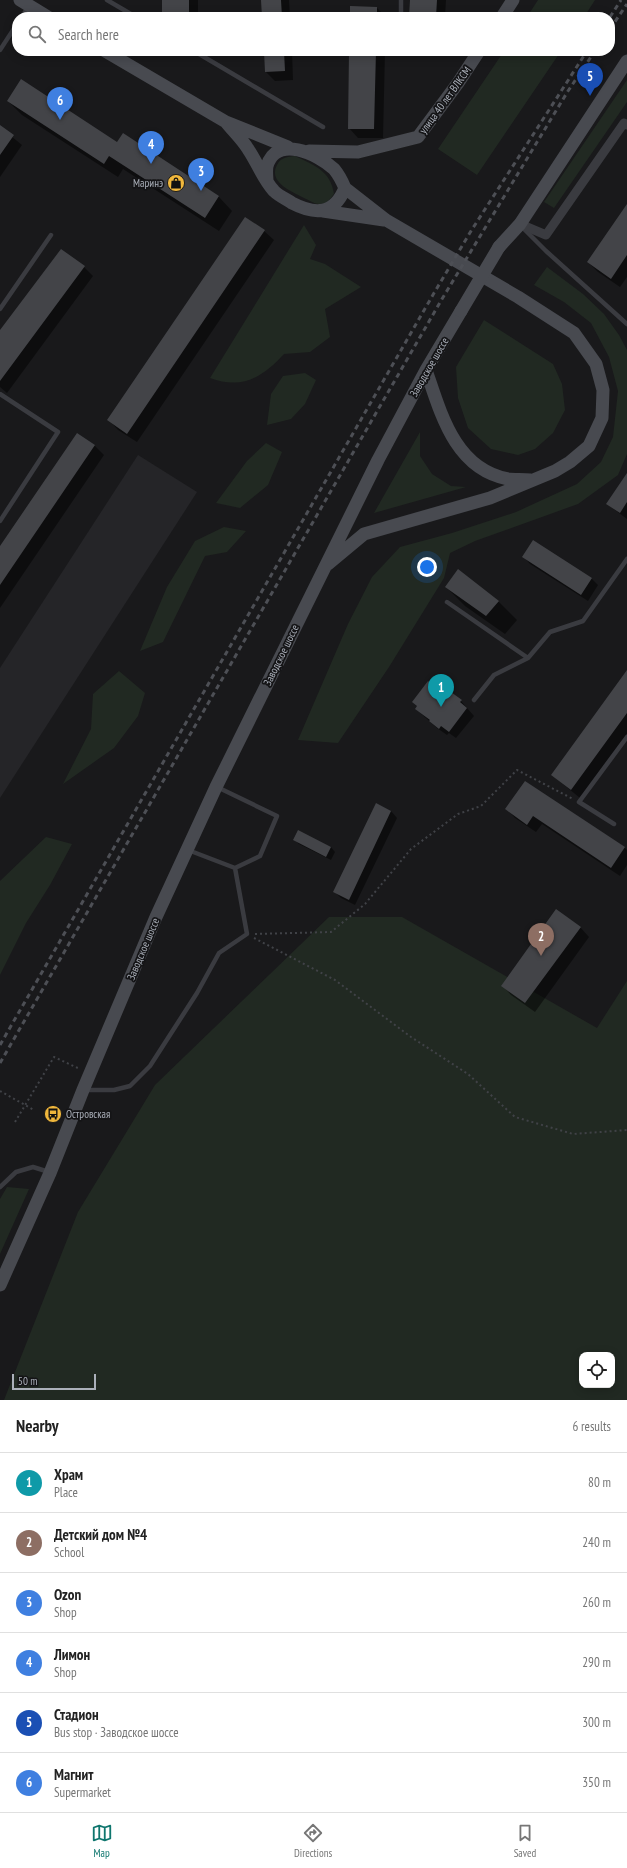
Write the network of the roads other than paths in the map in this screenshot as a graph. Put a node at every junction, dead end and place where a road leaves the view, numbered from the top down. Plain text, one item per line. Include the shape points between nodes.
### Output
1 (107, 0) edge
2 (401, 0) edge
3 (513, 0) edge
4 (24, 8) edge
5 (35, 12) edge
6 (127, 12) edge
7 (401, 12) edge
8 (505, 12) edge
9 (12, 32) edge
10 (0, 50) edge
11 (114, 56) edge
12 (202, 56) edge
13 (476, 56) edge
14 (627, 61) edge
15 (226, 122) junction
16 (626, 122) edge
17 (323, 127) dead end
18 (288, 147) junction
19 (305, 151) junction
20 (358, 152) junction
21 (330, 166) junction
22 (267, 182) junction
23 (344, 188) junction
24 (323, 210) junction
25 (386, 220) junction
26 (520, 224) junction
27 (51, 234) dead end
28 (0, 309) edge
29 (627, 324) edge
30 (426, 370) junction
31 (0, 394) edge
32 (534, 480) junction
33 (0, 521) edge
34 (627, 559) edge
35 (324, 568) junction
36 (448, 602) dead end
37 (528, 658) junction
38 (474, 700) dead end
39 (627, 737) edge
40 (216, 786) junction
41 (614, 824) dead end
42 (188, 850) junction
43 (235, 868) junction
44 (83, 1090) junction
45 (50, 1173) junction
46 (0, 1188) edge
47 (0, 1285) edge

1 - 6 lane
2 - 7 lane
3 - 8 street
4 - 5 street
9 - 10 lane
11 - 15 street
12 - 17 lane
13 - 20 street, улица 40 лет ВЛКСМ via 418,138
14 - 26 street, Заводское шоссе
15 - 18 street
15 - 22 street via 247,148
16 - 26 street via 546,234
18 - 19 street
18 - 22 street via 274,154 267,166
19 - 20 street
19 - 21 street
20 - 21 street
21 - 23 street via 341,179
22 - 24 street via 275,192 302,208
23 - 24 street via 341,198 333,206
23 - 25 street
24 - 25 street
25 - 32 street via 518,297 574,333 596,364 603,390 602,418 589,446 570,462
26 - 29 lane
26 - 30 street, Заводское шоссе, bridge via 499,247
27 - 28 lane
30 - 32 street via 443,421 462,453 485,470 508,479
30 - 35 street, Заводское шоссе
31 - 33 lane via 58,432
32 - 35 street via 490,498 364,534
34 - 37 lane via 583,621 550,632
35 - 40 street, Заводское шоссе
36 - 37 lane
37 - 38 lane via 494,675
39 - 41 lane via 580,802
40 - 42 street, Заводское шоссе
40 - 43 lane via 277,816 260,856
42 - 43 lane
42 - 44 street, Заводское шоссе via 156,917
43 - 44 lane via 248,934 219,953 197,993 150,1066 130,1086 114,1090
44 - 45 street, Заводское шоссе
45 - 46 lane via 33,1167 16,1172
45 - 47 street, Заводское шоссе

